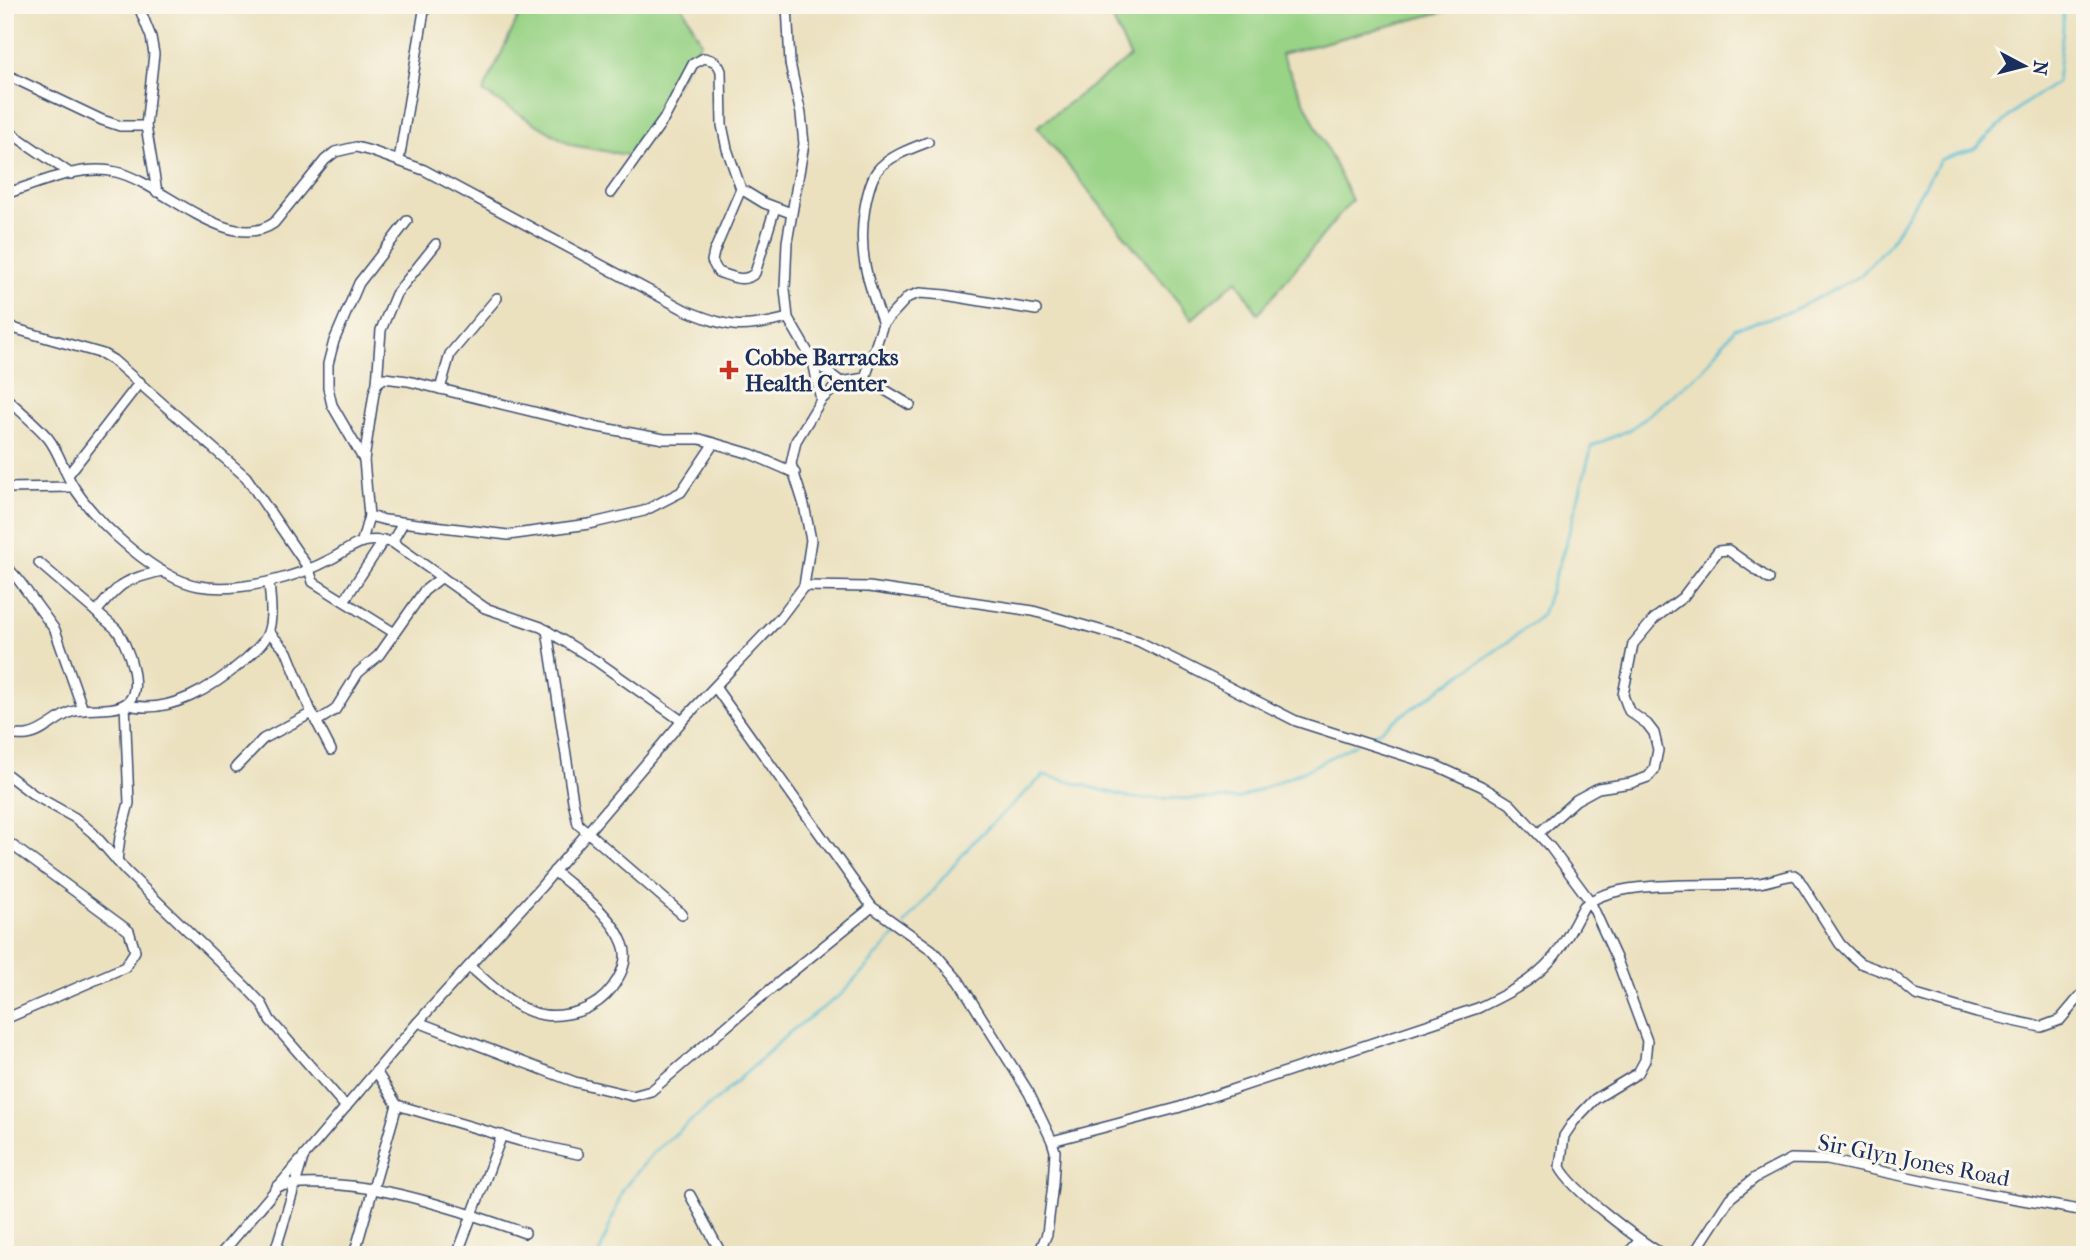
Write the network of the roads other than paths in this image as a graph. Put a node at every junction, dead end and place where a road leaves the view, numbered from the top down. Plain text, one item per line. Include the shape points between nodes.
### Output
1 (142, 5) edge
2 (425, 5) edge
3 (787, 5) edge
4 (5, 74) edge
5 (146, 126) junction
6 (5, 129) edge
7 (928, 142) dead end
8 (400, 160) junction
9 (71, 174) junction
10 (741, 189) junction
11 (157, 192) junction
12 (611, 193) dead end
13 (5, 194) edge
14 (775, 208) junction
15 (791, 213) junction
16 (407, 221) dead end
17 (436, 244) dead end
18 (497, 298) dead end
19 (1036, 310) dead end
20 (788, 318) junction
21 (5, 322) edge
22 (883, 324) junction
23 (813, 361) junction
24 (865, 379) junction
25 (841, 382) junction
26 (140, 383) junction
27 (377, 383) junction
28 (440, 389) junction
29 (5, 397) edge
30 (821, 400) junction
31 (910, 405) dead end
32 (714, 443) junction
33 (364, 460) junction
34 (795, 473) junction
35 (68, 475) junction
36 (74, 487) junction
37 (5, 488) edge
38 (369, 516) junction
39 (403, 523) junction
40 (362, 541) junction
41 (388, 541) junction
42 (39, 563) dead end
43 (5, 565) edge
44 (309, 569) junction
45 (162, 571) junction
46 (442, 577) junction
47 (1769, 579) dead end
48 (269, 582) junction
49 (804, 586) junction
50 (344, 601) junction
51 (96, 612) junction
52 (547, 630) junction
53 (269, 632) junction
54 (393, 632) junction
55 (715, 687) junction
56 (125, 704) junction
57 (83, 710) junction
58 (314, 718) junction
59 (682, 721) junction
60 (5, 734) edge
61 (331, 751) dead end
62 (236, 767) dead end
63 (5, 773) edge
64 (587, 833) junction
65 (1539, 833) junction
66 (5, 840) edge
67 (117, 862) junction
68 (554, 871) junction
69 (1590, 901) junction
70 (872, 907) junction
71 (682, 914) dead end
72 (469, 966) junction
73 (2082, 994) dead end
74 (5, 1019) edge
75 (418, 1022) junction
76 (376, 1071) junction
77 (397, 1105) junction
78 (346, 1107) junction
79 (502, 1135) junction
80 (1052, 1140) junction
81 (578, 1154) dead end
82 (303, 1157) junction
83 (295, 1184) junction
84 (277, 1186) junction
85 (373, 1188) junction
86 (690, 1195) dead end
87 (2085, 1211) edge
88 (472, 1216) junction
89 (526, 1233) dead end
90 (1640, 1240) junction
91 (220, 1255) edge
92 (274, 1255) edge
93 (354, 1255) edge
94 (457, 1255) edge
95 (722, 1255) edge
96 (1038, 1255) edge
97 (1626, 1255) edge
98 (1664, 1255) edge
99 (1693, 1255) edge

1 - 5 street via 154,54
2 - 8 street
3 - 15 street via 790,63 804,144
4 - 5 street via 102,120 120,126
5 - 11 street
6 - 9 street
7 - 22 street via 906,149 877,170 867,194 862,260
8 - 11 street via 356,148 335,152 265,229 217,225
8 - 20 street via 708,320 749,327
9 - 11 street via 117,172
9 - 13 street
10 - 12 street via 722,125 721,71 714,60 704,58 693,64 664,120
10 - 14 street
10 - 14 street via 714,252 712,261 718,272 743,280 755,273
14 - 15 street
15 - 20 street via 785,289
16 - 33 street via 359,283 328,364 332,405
17 - 27 street via 396,294 381,330
18 - 28 street via 450,354
19 - 22 street via 920,293 908,297
20 - 23 street
21 - 26 street via 103,354
22 - 24 street
23 - 25 street
23 - 30 street
24 - 25 street
24 - 31 street
25 - 30 street
26 - 35 street
26 - 44 street via 246,477
27 - 28 street via 392,378
27 - 33 street
28 - 32 street via 587,425
29 - 35 street via 48,438
30 - 34 street via 796,442 791,464
32 - 34 street
32 - 39 street via 681,492 644,511 508,535
33 - 38 street
34 - 49 street via 811,540
35 - 36 street
36 - 37 street
36 - 45 street via 99,521
38 - 39 street
38 - 40 street
39 - 41 street
40 - 41 street
40 - 44 street
41 - 46 street
41 - 50 street
42 - 51 street
43 - 57 street via 55,630
44 - 48 street
44 - 50 street via 313,582
45 - 48 street via 198,586 229,588
45 - 51 street via 118,586
46 - 52 street via 485,608
46 - 54 street
47 - 65 street via 1728,550 1718,551 1683,597 1648,625 1633,644 1623,695 1629,711 1654,733 1658,750 1654,769 1631,783 1598,788 1576,800
48 - 53 street
49 - 55 street
49 - 65 street via 869,587 1034,611 1138,640 1296,721 1437,766 1481,786 1510,804
50 - 54 street
51 - 56 street via 124,639 135,680 134,692
52 - 59 street
52 - 64 street via 576,816
53 - 56 street via 263,644 234,670 197,694 144,708
53 - 58 street via 291,660
54 - 58 street via 334,709
55 - 59 street
55 - 70 street
56 - 57 street
56 - 67 street via 129,803
57 - 60 street via 35,733
58 - 61 street
58 - 62 street via 263,739
59 - 64 street
63 - 67 street via 75,818
64 - 68 street
64 - 71 street
65 - 69 street
66 - 74 street via 129,931 135,951 125,967
67 - 78 street via 262,1004 270,1020
68 - 72 street
68 - 72 street via 614,926 625,947 625,966 615,983 592,1006 563,1015 543,1015 515,1004
69 - 73 street via 1652,887 1755,884 1794,875 1851,955 1892,975 1921,997 2041,1027 2060,1020
69 - 80 street via 1538,973 1478,1008 1177,1108
69 - 90 street via 1644,1029 1647,1050 1638,1073 1595,1099 1574,1121 1564,1136 1560,1167 1568,1180
70 - 75 street via 651,1091 633,1096 575,1082
70 - 80 street via 932,950 959,981 1029,1093
72 - 75 street
75 - 76 street
76 - 77 street
76 - 78 street
77 - 79 street
77 - 85 street
78 - 82 street
79 - 81 street
79 - 88 street
80 - 96 street via 1053,1184
82 - 83 street
82 - 84 street
83 - 84 street
83 - 85 street
83 - 92 street
84 - 91 street
85 - 88 street
85 - 93 street
86 - 95 street
87 - 99 street, Sir Glyn Jones Road via 1827,1160 1791,1159 1730,1198
88 - 89 street
88 - 94 street
90 - 97 street
90 - 98 street

